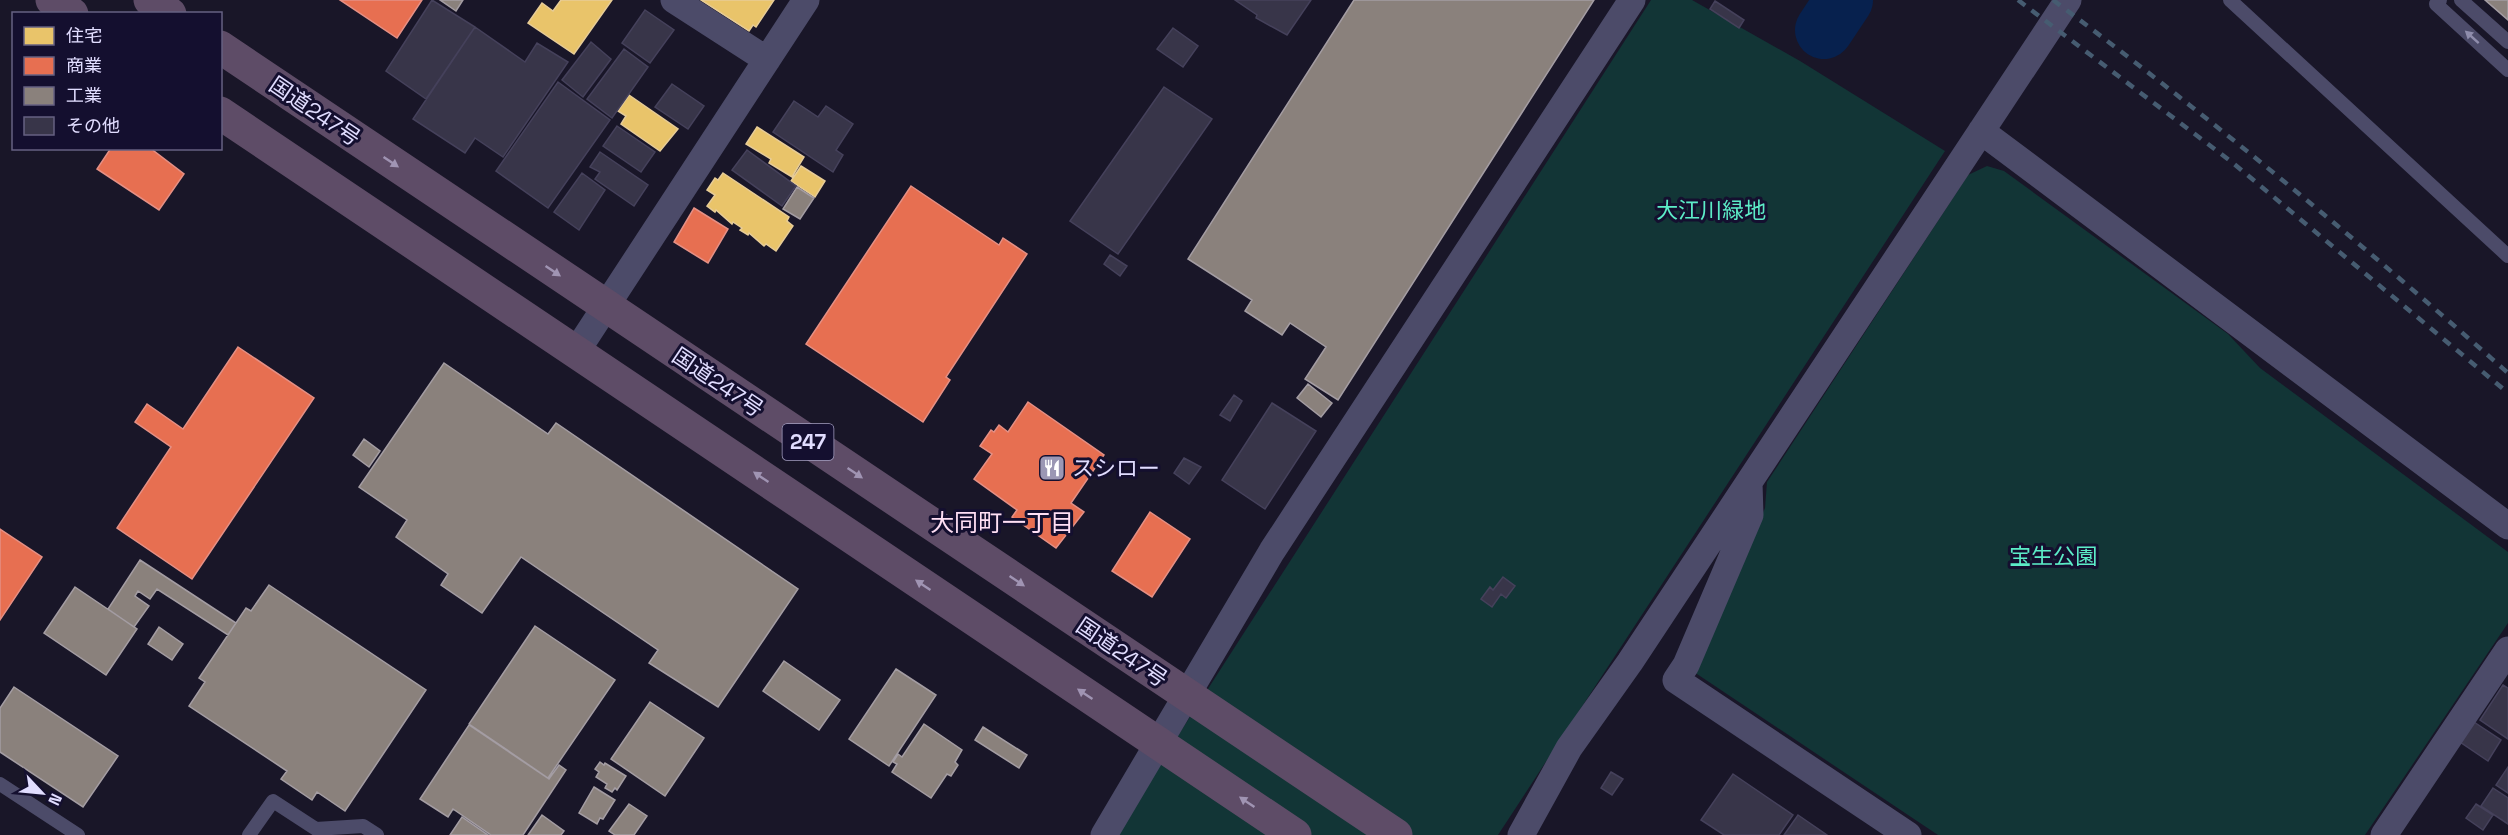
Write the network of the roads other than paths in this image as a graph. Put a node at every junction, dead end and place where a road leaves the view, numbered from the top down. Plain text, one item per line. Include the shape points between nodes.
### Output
1 (52, 0) edge
2 (150, 0) edge
3 (674, 0) edge
4 (806, 0) edge
5 (1632, 0) edge
6 (2068, 0) edge
7 (2230, 0) edge
8 (2461, 0) edge
9 (2438, 2) edge
10 (69, 12) edge
11 (167, 12) edge
12 (2508, 42) edge
13 (222, 48) edge
14 (767, 60) junction
15 (2508, 70) edge
16 (222, 114) edge
17 (1981, 131) junction
18 (2508, 256) edge
19 (604, 306) junction
20 (576, 352) junction
21 (1749, 483) junction
22 (2508, 526) edge
23 (2508, 650) edge
24 (1187, 695) junction
25 (1159, 744) junction
26 (0, 784) edge
27 (78, 835) edge
28 (249, 835) edge
29 (377, 835) edge
30 (1104, 835) edge
31 (1295, 835) edge
32 (1396, 835) edge
33 (1521, 835) edge
34 (1908, 835) edge
35 (2384, 835) edge

1 - 10 highway
2 - 11 highway
3 - 14 street
4 - 14 street
5 - 24 street via 1272,551
6 - 17 street
7 - 18 lane
8 - 12 lane
15 -> 9 lane
13 -> 19 highway, 国道247号 / 247
14 - 19 street
16 - 20 highway, 247
17 - 21 street
17 - 22 street
19 - 20 street
19 -> 24 highway, 国道247号 / 247
25 -> 20 highway, 247
21 - 33 street via 1569,748
21 - 34 street via 1750,515 1676,680
23 - 35 street
24 - 25 street
24 - 32 highway, 国道247号 / 247
25 - 30 street
31 -> 25 highway, 247
26 - 27 lane
28 - 29 lane via 273,801 316,829 363,826

